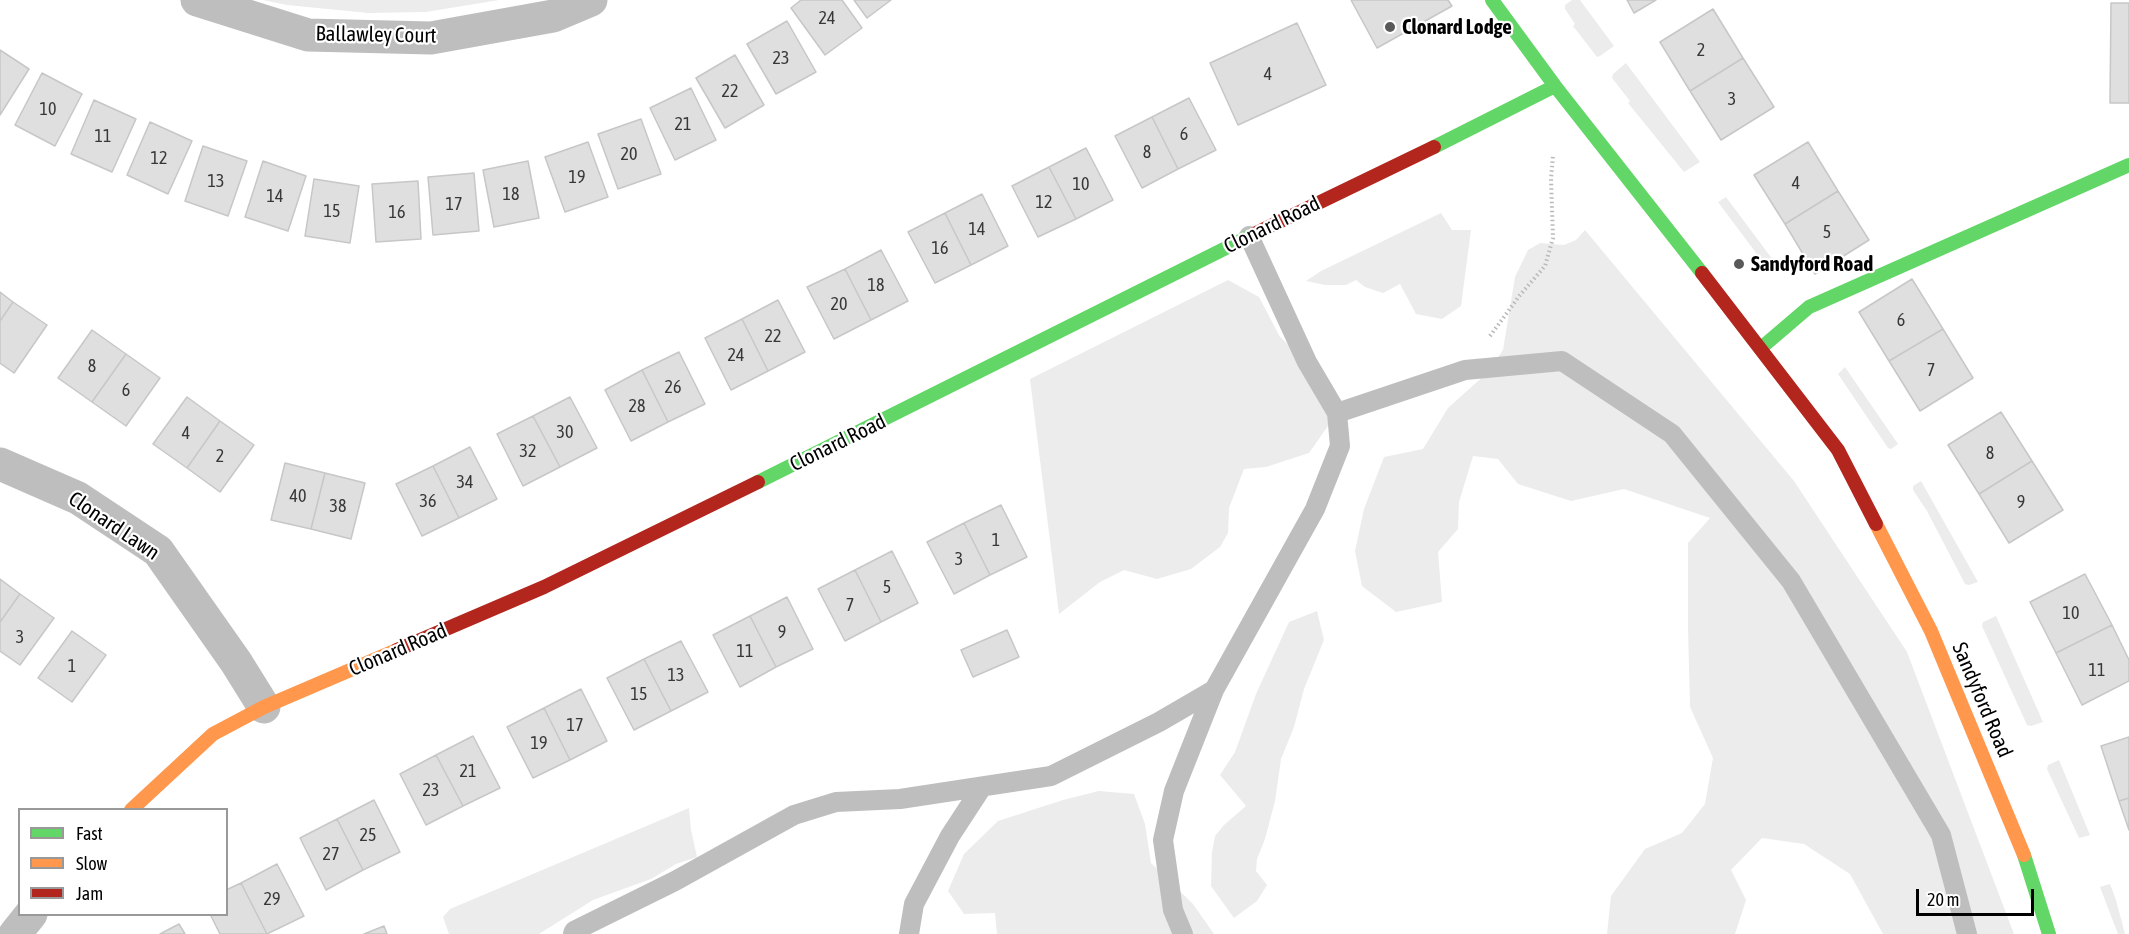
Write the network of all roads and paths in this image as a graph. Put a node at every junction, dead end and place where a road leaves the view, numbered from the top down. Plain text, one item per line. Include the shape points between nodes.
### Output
1 (197, 0) edge
2 (591, 0) edge
3 (1492, 0) edge
4 (1555, 87) junction
5 (1553, 155) dead end
6 (2129, 165) edge
7 (1249, 236) junction
8 (1761, 348) junction
9 (1465, 370) junction
10 (1337, 413) junction
11 (0, 464) edge
12 (1214, 690) junction
13 (264, 707) junction
14 (982, 787) junction
15 (133, 808) edge
16 (30, 916) edge
17 (15, 934) edge
18 (573, 934) edge
19 (909, 934) edge
20 (1182, 934) edge
21 (1968, 934) edge
22 (2049, 934) edge

1 - 2 street, Ballawley Court via 308,35 431,38 553,16
3 - 4 street, Sandyford Road
4 - 7 street, Clonard Road
4 - 8 street, Sandyford Road
5 - 9 path via 1553,238 1545,267
6 - 8 street via 1809,307
7 - 10 lane via 1307,362
7 - 13 street, Clonard Road via 544,587
8 - 22 street, Sandyford Road via 1838,450 1931,631 2028,864
9 - 10 lane
9 - 21 lane via 1562,361 1672,434 1791,581 1941,835
10 - 12 lane via 1340,446 1315,509
11 - 13 street, Clonard Lawn via 78,498 158,551
12 - 14 lane via 1052,776
12 - 20 lane via 1174,790 1163,840 1173,910
13 - 15 street, Clonard Road via 213,734
14 - 18 lane via 900,799 836,802 794,815
14 - 19 lane via 950,836 914,904
16 - 17 street

